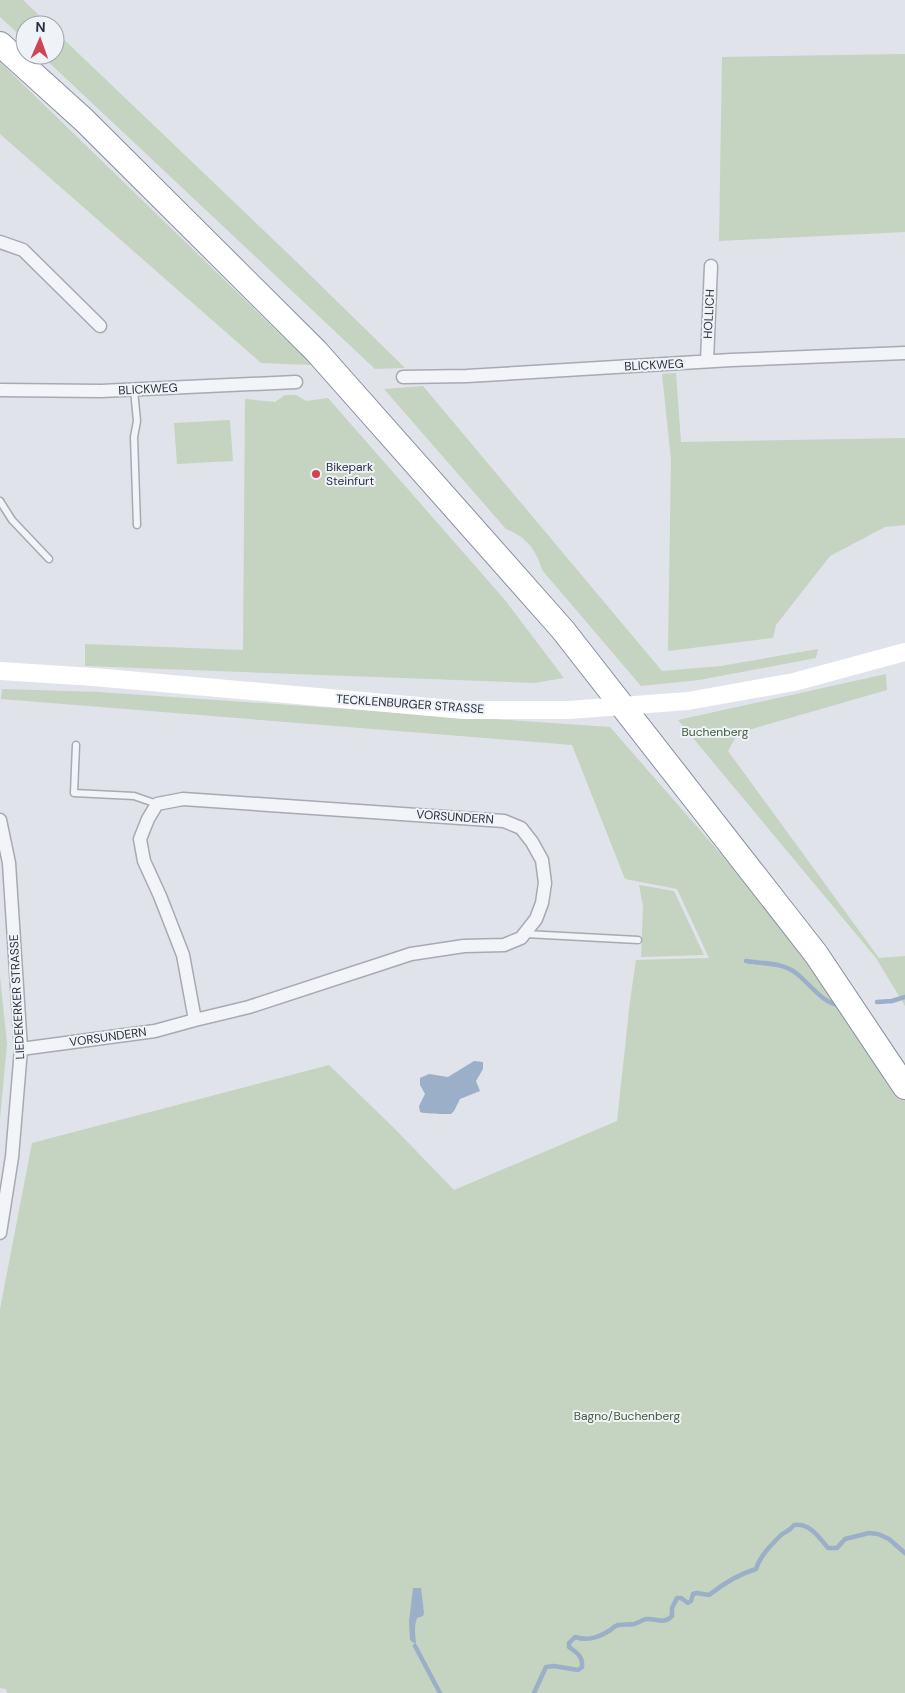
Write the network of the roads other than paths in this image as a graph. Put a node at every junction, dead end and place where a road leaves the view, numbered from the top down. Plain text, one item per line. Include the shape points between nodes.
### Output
1 (0, 30) edge
2 (15, 43) edge
3 (0, 44) edge
4 (39, 65) edge
5 (0, 242) edge
6 (711, 266) dead end
7 (100, 326) dead end
8 (905, 353) edge
9 (707, 361) junction
10 (403, 377) dead end
11 (296, 382) dead end
12 (0, 390) edge
13 (134, 390) junction
14 (0, 501) edge
15 (137, 525) dead end
16 (49, 559) dead end
17 (905, 652) edge
18 (0, 671) edge
19 (76, 745) dead end
20 (157, 804) junction
21 (0, 820) edge
22 (524, 934) junction
23 (638, 940) dead end
24 (194, 1020) junction
25 (21, 1049) junction
26 (905, 1059) edge
27 (905, 1087) edge
28 (0, 1234) edge

1 - 2 highway
3 - 27 highway via 84,120 316,350 563,630 816,954
4 - 26 highway via 95,115 327,345 568,616 828,944
5 - 7 street via 23,250
6 - 9 street, HOLLICH
8 - 9 street, BLICKWEG
9 - 10 street, BLICKWEG
11 - 13 street, BLICKWEG
12 - 13 street, BLICKWEG
13 - 15 lane via 138,421 134,437
14 - 16 lane via 12,520
17 - 18 main road, TECKLENBURGER STRASSE, bridge via 794,682 688,701 569,710 464,710
19 - 20 lane via 74,793 134,796
20 - 22 street, VORSUNDERN via 183,799 504,821 521,828 542,860 545,883 542,904 536,919
20 - 24 street via 140,839 144,861 183,955
21 - 25 street, LIEDEKERKER STRASSE via 9,863
22 - 23 lane
22 - 24 street, VORSUNDERN via 504,945 464,946 411,954 249,1007
24 - 25 street, VORSUNDERN via 155,1031
25 - 28 street, LIEDEKERKER STRASSE via 12,1157

